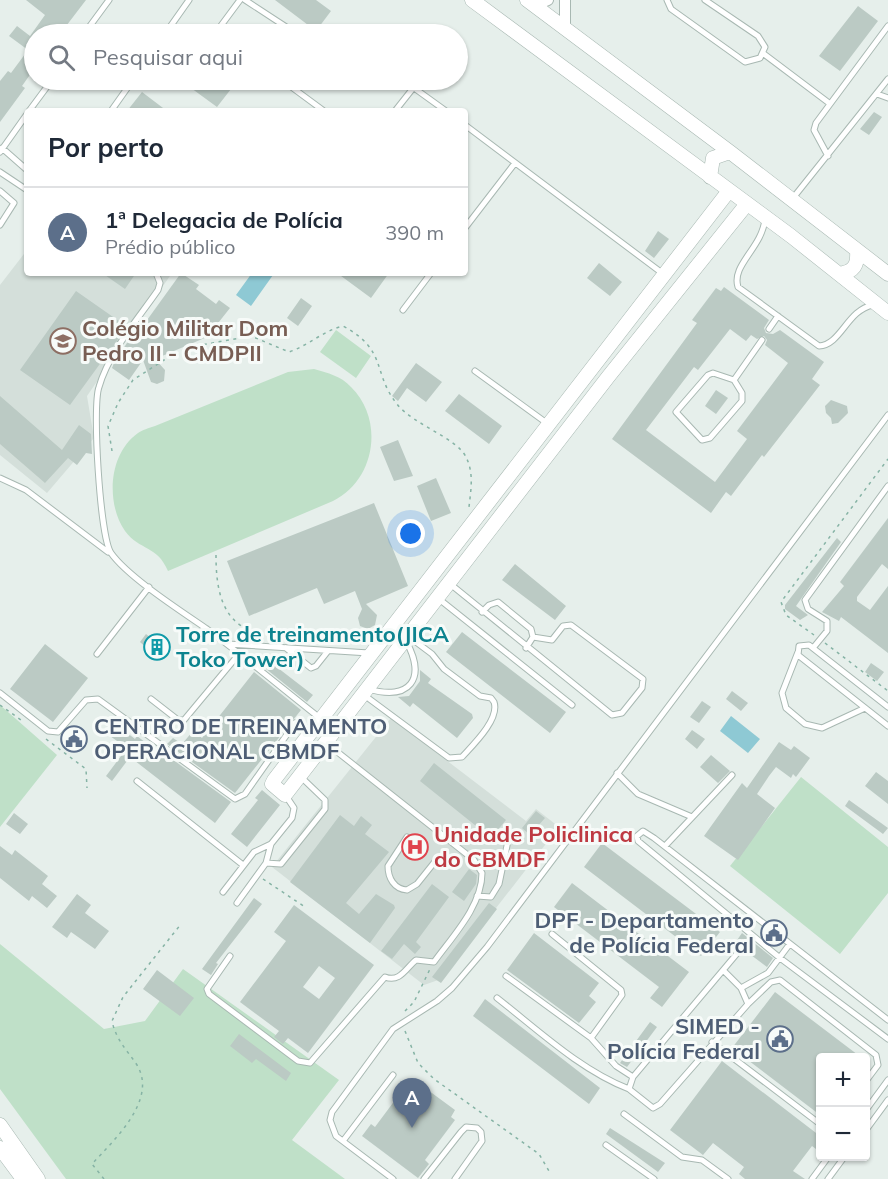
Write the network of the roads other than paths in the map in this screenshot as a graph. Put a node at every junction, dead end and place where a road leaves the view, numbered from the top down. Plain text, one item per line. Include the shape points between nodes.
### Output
1 (109, 0) edge
2 (189, 0) edge
3 (240, 0) edge
4 (245, 0) edge
5 (472, 0) edge
6 (565, 0) edge
7 (667, 0) edge
8 (705, 0) edge
9 (536, 2) edge
10 (91, 24) edge
11 (172, 24) edge
12 (222, 24) edge
13 (282, 24) edge
14 (888, 26) edge
15 (565, 29) junction
16 (764, 54) junction
17 (888, 80) edge
18 (45, 90) edge
19 (126, 90) edge
20 (296, 90) edge
21 (412, 90) edge
22 (418, 90) edge
23 (877, 94) junction
24 (888, 98) edge
25 (830, 103) junction
26 (32, 108) edge
27 (113, 108) edge
28 (320, 108) edge
29 (397, 108) edge
30 (442, 108) edge
31 (24, 118) edge
32 (468, 127) edge
33 (1, 150) edge
34 (730, 152) junction
35 (828, 156) junction
36 (515, 163) junction
37 (24, 168) edge
38 (0, 172) edge
39 (710, 177) junction
40 (24, 188) edge
41 (0, 191) edge
42 (728, 192) junction
43 (792, 199) junction
44 (746, 205) junction
45 (765, 219) junction
46 (468, 224) edge
47 (0, 225) edge
48 (857, 251) junction
49 (667, 270) junction
50 (692, 272) junction
51 (840, 274) junction
52 (888, 274) edge
53 (157, 276) edge
54 (429, 276) edge
55 (883, 309) edge
56 (403, 310) dead end
57 (778, 316) junction
58 (769, 328) dead end
59 (762, 340) dead end
60 (593, 365) junction
61 (475, 371) dead end
62 (608, 377) junction
63 (734, 380) junction
64 (888, 415) edge
65 (548, 424) junction
66 (0, 478) edge
67 (888, 486) edge
68 (498, 491) junction
69 (513, 500) junction
70 (112, 555) junction
71 (449, 583) junction
72 (149, 587) junction
73 (437, 598) junction
74 (482, 612) junction
75 (402, 616) junction
76 (410, 633) junction
77 (533, 637) junction
78 (227, 644) junction
79 (285, 647) junction
80 (526, 648) junction
81 (813, 648) junction
82 (328, 651) junction
83 (798, 652) junction
84 (374, 653) junction
85 (97, 654) dead end
86 (239, 654) junction
87 (365, 691) junction
88 (0, 693) edge
89 (151, 699) dead end
90 (572, 705) dead end
91 (888, 707) edge
92 (866, 708) junction
93 (321, 719) junction
94 (295, 723) dead end
95 (888, 726) edge
96 (324, 742) junction
97 (289, 760) junction
98 (617, 773) junction
99 (301, 774) junction
100 (732, 775) dead end
101 (259, 776) junction
102 (137, 781) dead end
103 (272, 784) junction
104 (285, 795) junction
105 (693, 817) junction
106 (509, 836) dead end
107 (407, 837) dead end
108 (271, 844) junction
109 (665, 846) junction
110 (438, 859) dead end
111 (266, 863) junction
112 (243, 865) junction
113 (223, 892) dead end
114 (477, 896) junction
115 (237, 903) dead end
116 (552, 934) dead end
117 (789, 945) junction
118 (740, 950) dead end
119 (230, 956) dead end
120 (780, 958) junction
121 (724, 971) junction
122 (506, 976) dead end
123 (741, 988) junction
124 (497, 998) dead end
125 (748, 1004) junction
126 (888, 1020) edge
127 (591, 1038) junction
128 (888, 1039) edge
129 (712, 1042) junction
130 (393, 1075) dead end
131 (870, 1076) edge
132 (633, 1077) junction
133 (888, 1080) edge
134 (629, 1089) junction
135 (888, 1100) edge
136 (868, 1107) edge
137 (624, 1114) dead end
138 (816, 1121) edge
139 (0, 1125) edge
140 (870, 1125) edge
141 (343, 1141) junction
142 (606, 1145) dead end
143 (0, 1148) edge
144 (825, 1161) edge
145 (841, 1161) edge
146 (23, 1179) edge
147 (38, 1179) edge
148 (393, 1179) edge
149 (424, 1179) edge
150 (455, 1179) edge
151 (654, 1179) edge
152 (728, 1179) edge
153 (812, 1179) edge
154 (828, 1179) edge

1 - 10 lane
2 - 11 lane
3 - 12 lane
4 - 13 lane
5 - 39 street
6 - 15 street
7 - 16 lane via 671,9 745,62
8 - 16 lane via 758,36 765,47
9 - 15 street
14 - 25 lane
15 - 34 street
16 - 25 lane
17 - 23 lane
18 - 26 lane
19 - 27 lane
20 - 28 lane
21 - 29 lane
22 - 30 lane
23 - 24 lane
23 - 35 lane
25 - 35 lane via 814,130
31 - 33 lane
32 - 36 lane
33 - 37 lane
34 - 39 street via 713,158
34 - 43 street
35 - 43 lane
36 - 46 lane
36 - 49 lane
38 - 40 lane
39 - 42 street
41 - 47 lane via 14,203
42 - 44 street
42 - 49 street
43 - 48 street
44 - 45 street
44 - 50 street
45 - 51 street
45 - 57 lane via 758,244 735,278 738,287
48 - 51 street via 854,267
48 - 52 street
49 - 50 street
49 - 60 street
50 - 62 street
51 - 55 street
53 - 70 lane via 158,290 116,353 97,393 102,517
54 - 56 lane
55 - 57 lane via 856,311 825,345 819,345
57 - 58 lane
59 - 63 lane
60 - 62 street
60 - 65 street
61 - 65 lane
62 - 69 street
63 - 63 lane via 714,373 708,375 678,408 676,415 702,440 710,438 742,401
64 - 98 lane
65 - 68 street
66 - 70 lane via 26,490
67 - 81 lane via 805,600 808,609 827,621 827,631
68 - 69 street
68 - 75 street
69 - 71 street
70 - 72 lane
71 - 73 street
71 - 74 lane
72 - 78 lane
72 - 85 lane
73 - 76 street
73 - 90 lane
74 - 77 lane via 498,602 531,629
74 - 80 lane
75 - 76 street
75 - 84 street
76 - 87 street
76 - 87 lane via 416,662 415,677 408,687 395,694
76 - 87 lane via 444,669 494,702 493,716 472,746 462,757 449,758
77 - 80 lane
77 - 80 lane via 552,640 562,626 571,625 642,679 642,688 622,713 612,715
78 - 79 lane
78 - 86 lane
79 - 82 lane
79 - 82 lane via 311,668
81 - 83 lane via 802,644
81 - 91 lane
82 - 84 lane
83 - 92 lane
83 - 92 lane via 782,693 786,708 805,724 822,728
84 - 93 street
86 - 89 lane via 184,720 178,720
86 - 93 lane
87 - 96 street
88 - 101 lane via 48,731 58,732 86,699 98,699 235,799 245,794
92 - 95 lane
93 - 97 street
94 - 101 lane
96 - 99 street
96 - 114 lane via 474,860 482,873
97 - 99 street
97 - 103 street
98 - 105 lane via 638,794
98 - 141 lane via 459,980 437,1001 393,1029 375,1052 332,1112 332,1129
99 - 104 street
99 - 111 lane via 325,800 325,809 281,864
100 - 105 lane
101 - 103 lane
102 - 112 lane
103 - 104 street
104 - 108 lane via 294,808
105 - 109 lane
106 - 114 lane via 499,884 489,897
107 - 110 lane via 388,866 396,886 407,890 417,884
108 - 111 lane
108 - 112 lane via 259,848
109 - 117 lane
109 - 120 lane via 645,831 637,836 646,848
111 - 115 lane
112 - 113 lane
114 - 119 lane via 434,962 416,960 400,976 385,977 316,1058 306,1064 209,994 207,989
116 - 127 lane via 621,990 622,995
117 - 120 lane
117 - 126 lane
118 - 121 lane
120 - 123 lane via 768,973
120 - 128 lane
121 - 123 lane
121 - 132 lane
122 - 127 lane
123 - 125 lane
124 - 134 lane via 584,1065
125 - 129 lane
125 - 131 lane via 771,982 780,980 876,1055 878,1065
127 - 132 lane via 616,1066
129 - 134 lane via 654,1108
129 - 138 lane
130 - 141 lane
132 - 134 lane
133 - 136 lane
135 - 140 lane
137 - 152 lane via 682,1157 702,1160
139 - 147 street
141 - 148 lane
142 - 151 lane
143 - 146 street
144 - 153 lane
145 - 154 lane
149 - 150 lane via 461,1132 472,1126 481,1132 482,1141

